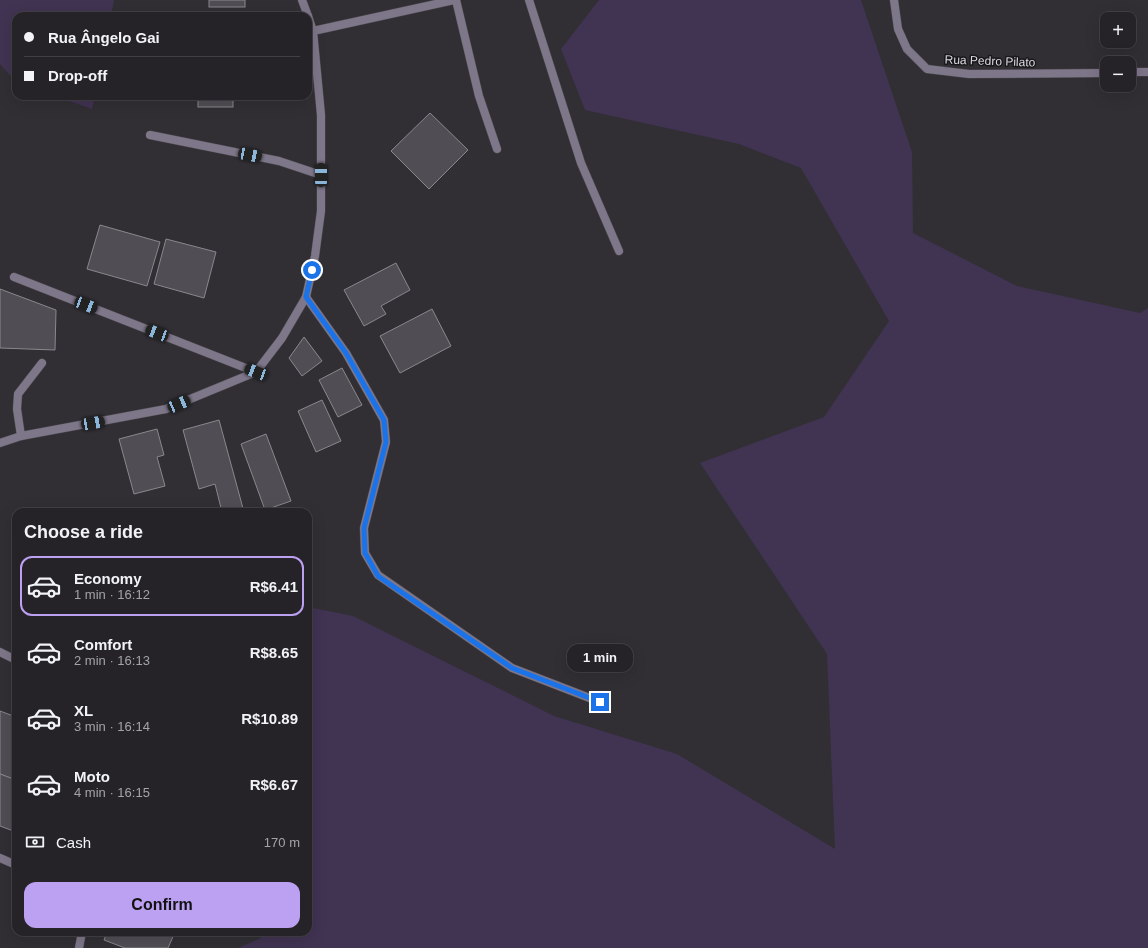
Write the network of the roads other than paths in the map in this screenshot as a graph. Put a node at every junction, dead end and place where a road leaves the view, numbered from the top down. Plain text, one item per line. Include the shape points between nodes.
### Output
1 (302, 0) edge
2 (455, 0) edge
3 (529, 0) edge
4 (894, 0) edge
5 (306, 12) edge
6 (312, 28) edge
7 (313, 31) junction
8 (1136, 72) edge
9 (1148, 72) edge
10 (1100, 73) edge
11 (150, 135) dead end
12 (497, 149) dead end
13 (321, 175) junction
14 (619, 251) dead end
15 (14, 278) dead end
16 (306, 297) junction
17 (42, 363) dead end
18 (256, 372) junction
19 (21, 436) junction
20 (0, 444) edge
21 (0, 652) edge
22 (12, 658) edge
23 (600, 702) dead end
24 (0, 858) edge
25 (12, 863) edge
26 (81, 936) edge
27 (79, 948) edge

1 - 5 street
2 - 7 street
2 - 12 street via 479,96
3 - 14 street via 581,163
4 - 10 street, Rua Pedro Pilato via 898,29 907,49 927,69 969,74
6 - 7 street
7 - 13 street via 321,115
8 - 9 street
11 - 13 street via 279,161
13 - 16 street via 321,211
15 - 18 street
16 - 18 street via 282,338
16 - 23 street via 346,353 384,420 386,442 364,528 365,553 378,576 512,668
17 - 19 street via 18,394
18 - 19 street via 166,409
19 - 20 street
21 - 22 street
24 - 25 street
26 - 27 street

